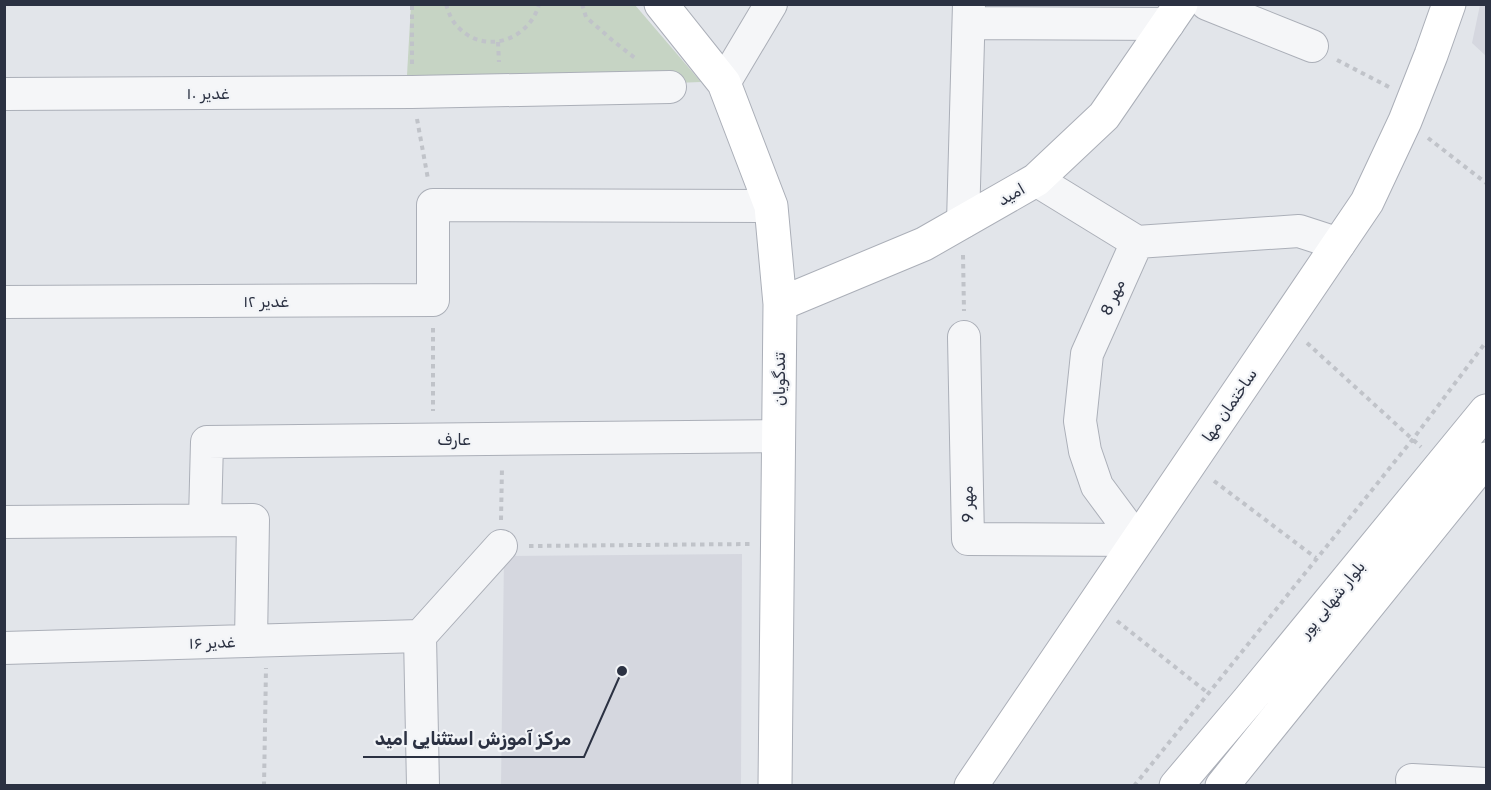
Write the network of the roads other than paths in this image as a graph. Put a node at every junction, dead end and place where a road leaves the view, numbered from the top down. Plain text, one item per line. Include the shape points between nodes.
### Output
1 (661, 4) edge
2 (771, 4) edge
3 (1207, 4) edge
4 (1449, 4) edge
5 (969, 14) edge
6 (1175, 14) edge
7 (1312, 46) road end
8 (724, 83) junction
9 (670, 87) road end
10 (4, 94) edge
11 (1036, 180) junction
12 (771, 206) junction
13 (963, 222) junction
14 (1137, 242) junction
15 (1339, 244) junction
16 (4, 302) edge
17 (780, 304) junction
18 (964, 337) road end
19 (1486, 411) edge
20 (779, 436) junction
21 (1486, 459) edge
22 (206, 520) junction
23 (4, 522) edge
24 (1137, 540) junction
25 (501, 546) road end
26 (420, 636) junction
27 (258, 641) junction
28 (4, 648) edge
29 (1248, 701) junction
30 (1272, 724) junction
31 (1412, 780) dead end
32 (1486, 784) edge
33 (423, 786) edge
34 (775, 786) edge
35 (971, 786) edge
36 (1176, 786) edge
37 (1222, 786) edge

1 - 8 street, تندگویان
2 - 8 street
3 - 7 street
4 - 15 street, ساختمان مها via 1409,111 1367,202
5 - 6 street
5 - 13 street
6 - 11 street, امید via 1104,116
8 - 12 street, تندگویان
9 - 10 street, غدیر ۱۰
11 - 13 street, امید
11 - 14 street
12 - 16 street, غدیر ۱۲ via 433,205 433,300
12 - 17 street, تندگویان
13 - 17 street, امید via 924,244
14 - 15 street via 1299,231
14 - 24 street, مهر 8 via 1088,354 1080,421 1097,486
15 - 24 street, ساختمان مها
17 - 20 street, تندگویان
18 - 24 street, مهر 9 via 968,539
19 - 29 street, بلوار شهابی پور
20 - 22 street, عارف via 207,442
20 - 34 street, تندگویان
21 - 30 street, بلوار شهابی پور
22 - 23 street
22 - 27 street via 253,520
24 - 35 street, ساختمان مها
25 - 26 street
26 - 27 street, غدیر ۱۶
26 - 33 street
27 - 28 street, غدیر ۱۶
29 - 30 street
29 - 36 street, بلوار شهابی پور
30 - 37 street, بلوار شهابی پور
31 - 32 street

